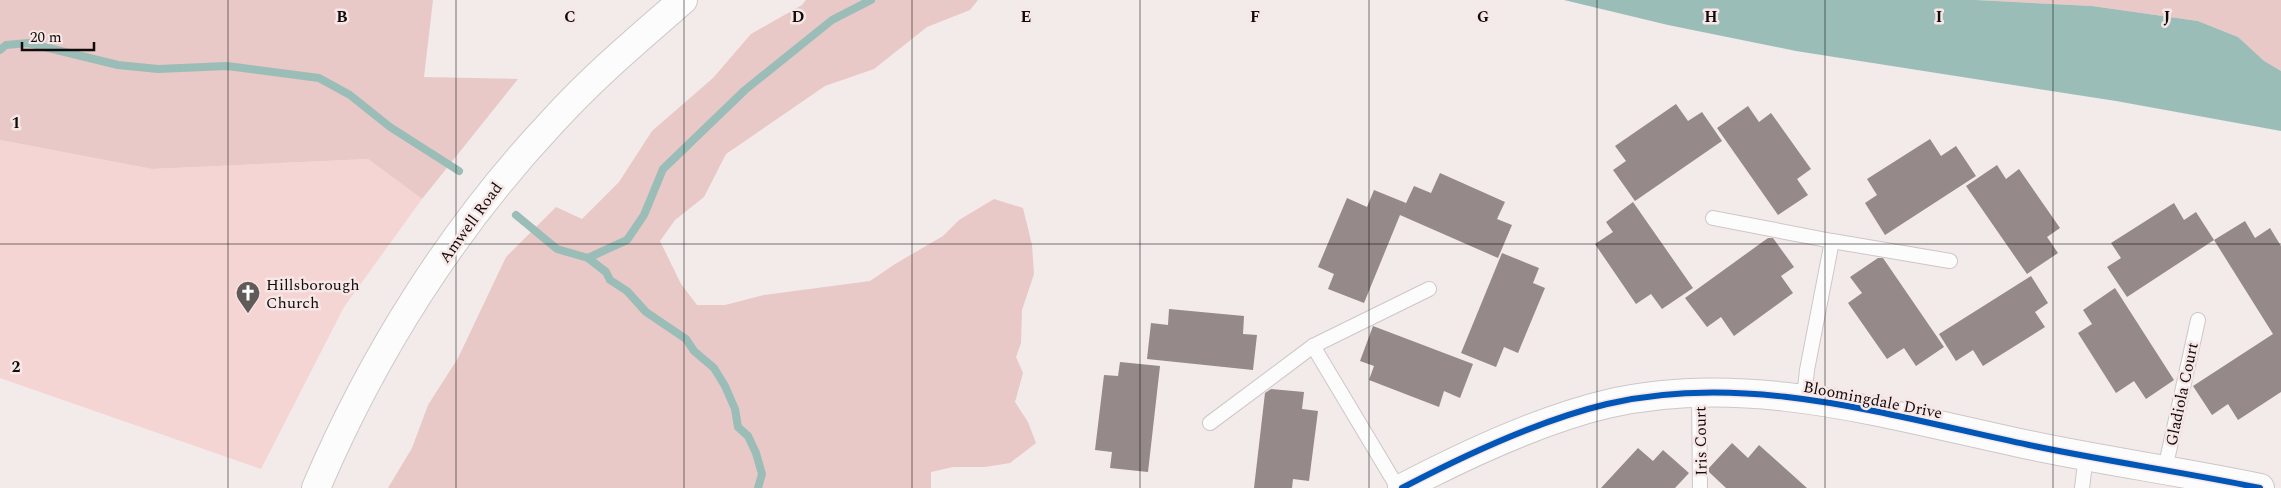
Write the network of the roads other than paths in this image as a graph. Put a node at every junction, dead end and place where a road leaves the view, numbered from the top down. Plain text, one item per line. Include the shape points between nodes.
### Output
1 (683, 0) edge
2 (1713, 218) dead end
3 (1832, 242) junction
4 (1950, 261) dead end
5 (1429, 289) dead end
6 (2198, 320) dead end
7 (1313, 346) junction
8 (1699, 393) junction
9 (1804, 398) junction
10 (1210, 423) dead end
11 (2086, 456) junction
12 (2165, 469) junction
13 (316, 488) edge
14 (1400, 488) edge
15 (1700, 488) edge
16 (2082, 488) edge
17 (2260, 488) edge

1 - 13 street, Amwell Road via 616,57 553,121 461,231 382,355 336,441
2 - 3 lane
3 - 4 lane
3 - 9 lane
5 - 7 lane
6 - 12 lane, Gladiola Court
7 - 10 lane
7 - 14 lane
8 - 9 street, Bloomingdale Drive
8 - 14 street, Bloomingdale Drive via 1607,404 1558,419
8 - 15 lane, Iris Court
9 - 11 street, Bloomingdale Drive
11 - 12 street, Bloomingdale Drive
11 - 16 lane
12 - 17 street, Bloomingdale Drive

